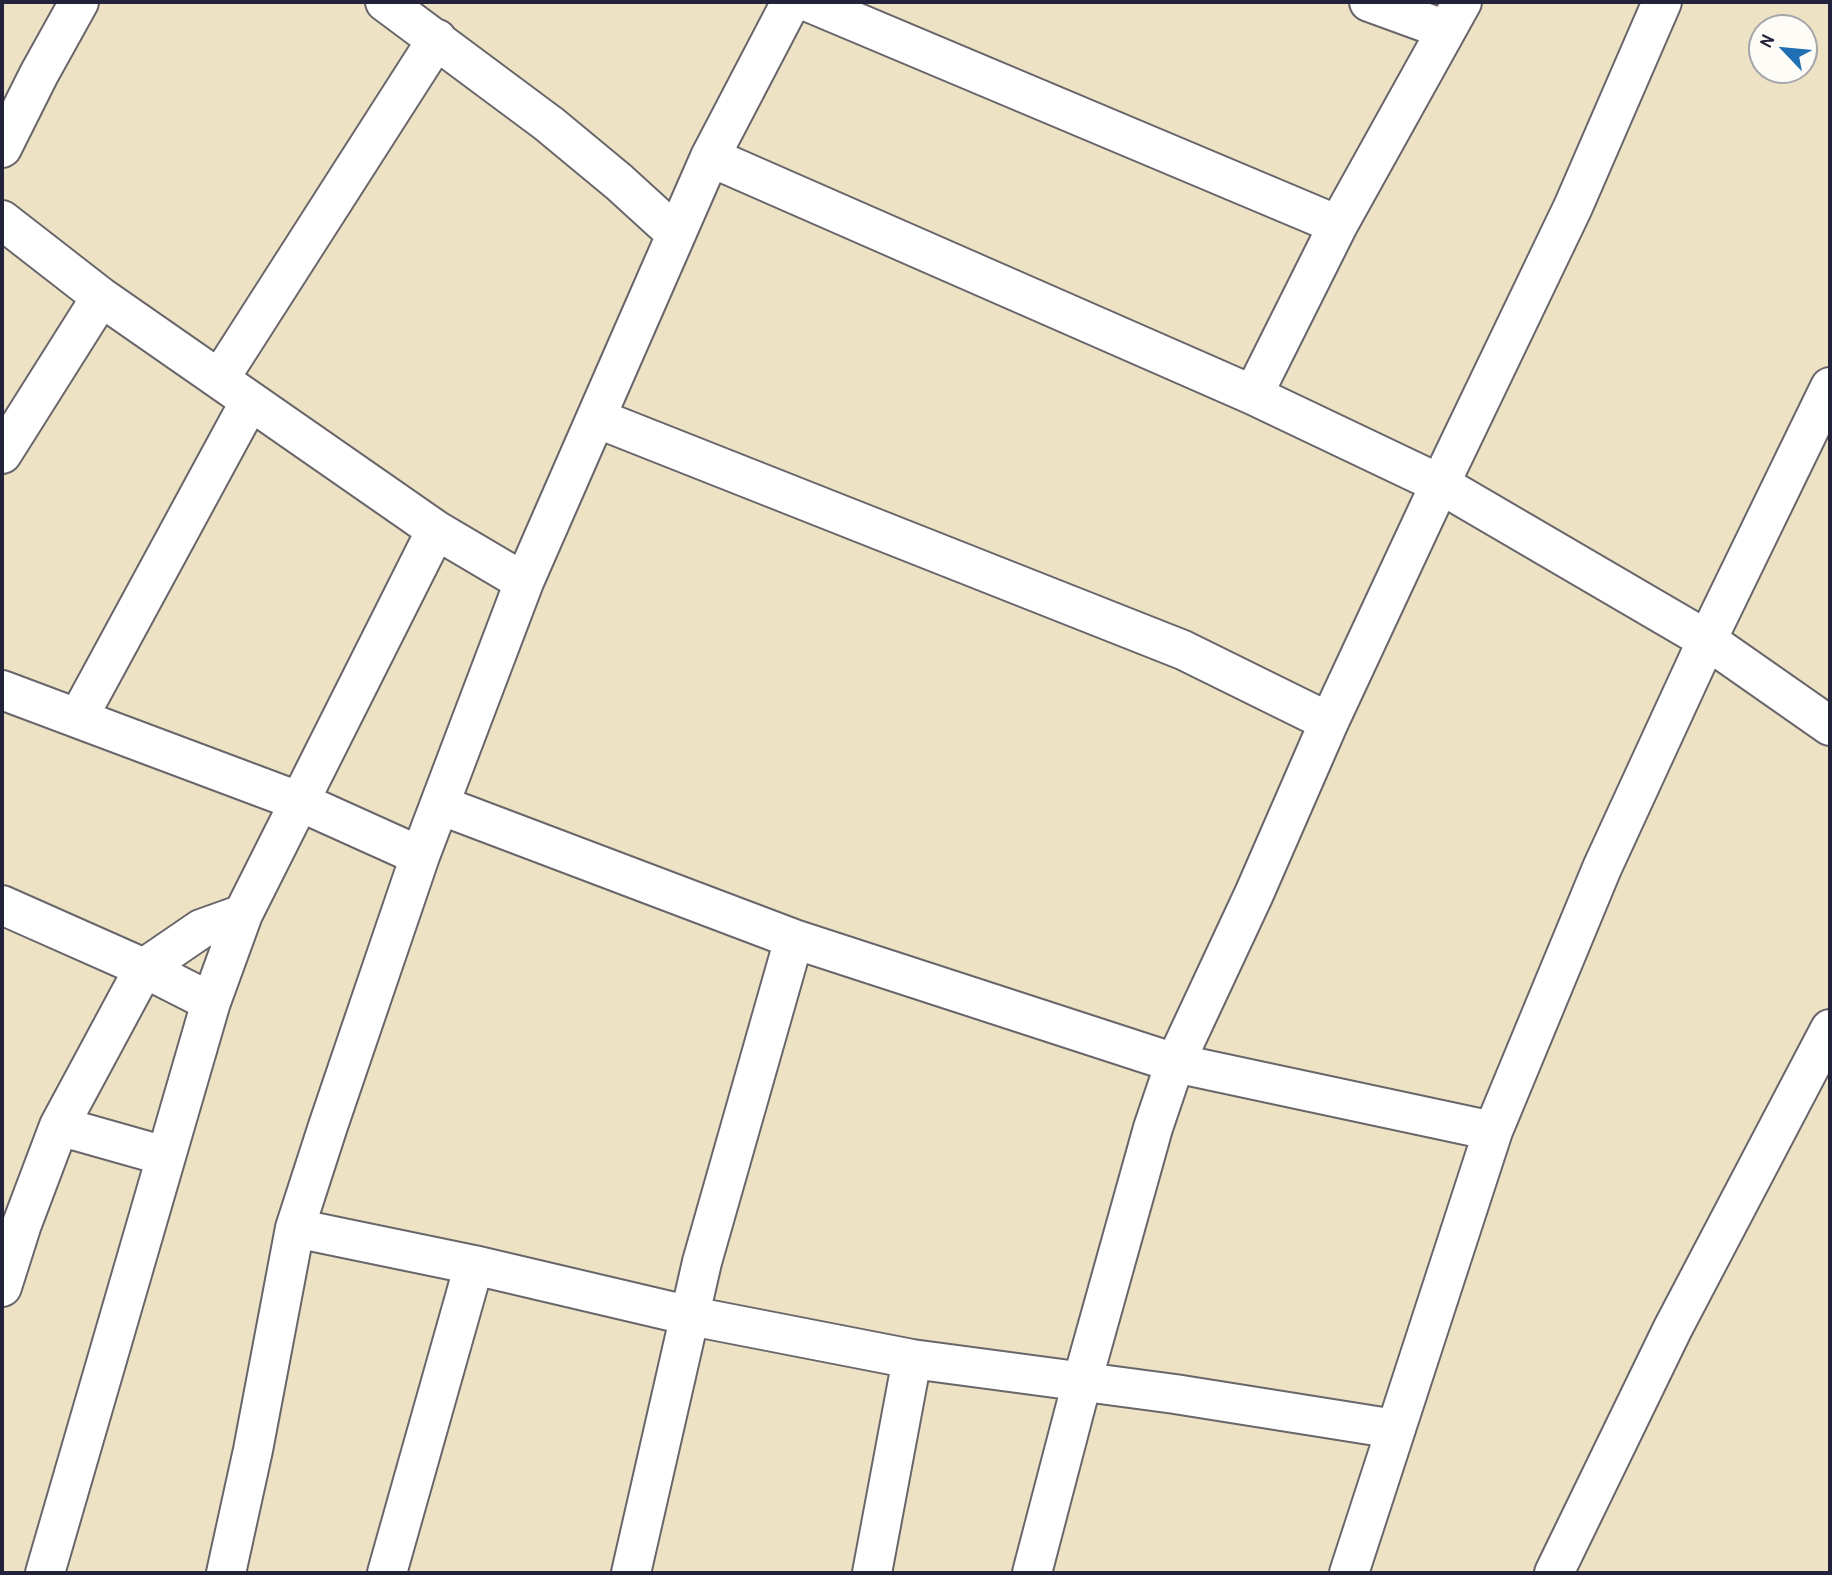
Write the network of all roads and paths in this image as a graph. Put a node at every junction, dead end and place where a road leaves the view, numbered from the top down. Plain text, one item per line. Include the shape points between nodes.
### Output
1 (79, 2) edge
2 (385, 2) edge
3 (791, 2) edge
4 (808, 2) edge
5 (1369, 2) edge
6 (1662, 2) edge
7 (1454, 16) edge
8 (438, 39) junction
9 (2, 148) edge
10 (710, 157) junction
11 (2, 220) edge
12 (1338, 225) junction
13 (676, 234) junction
14 (102, 297) junction
15 (220, 378) junction
16 (1830, 387) edge
17 (1253, 395) junction
18 (250, 401) junction
19 (596, 418) junction
20 (2, 454) edge
21 (1440, 484) junction
22 (436, 530) junction
23 (524, 582) junction
24 (1707, 640) junction
25 (2, 690) edge
26 (78, 718) junction
27 (1329, 722) junction
28 (1830, 726) edge
29 (298, 801) junction
30 (440, 805) junction
31 (420, 856) junction
32 (2, 905) edge
33 (243, 914) junction
34 (794, 939) junction
35 (144, 968) junction
36 (211, 1002) junction
37 (1830, 1028) edge
38 (1175, 1063) junction
39 (59, 1126) junction
40 (1493, 1131) junction
41 (165, 1156) junction
42 (12, 1221) edge
43 (295, 1228) junction
44 (474, 1265) junction
45 (2, 1287) edge
46 (691, 1315) junction
47 (912, 1359) junction
48 (1082, 1382) junction
49 (1395, 1429) junction
50 (45, 1573) edge
51 (226, 1573) edge
52 (387, 1573) edge
53 (631, 1573) edge
54 (872, 1573) edge
55 (1032, 1573) edge
56 (1349, 1573) edge
57 (1554, 1573) edge

1 - 9 street
2 - 8 street
3 - 10 street
4 - 12 street
5 - 7 street
6 - 21 street via 1573,206
7 - 12 street
8 - 13 street via 620,182
8 - 15 street
10 - 13 street
10 - 17 street
11 - 14 street
12 - 17 street
13 - 19 street
14 - 15 street
14 - 20 street
15 - 18 street
16 - 24 street
17 - 21 street
18 - 22 street
18 - 26 street
19 - 23 street
19 - 27 street via 1184,650
21 - 24 street
21 - 27 street
22 - 23 street
22 - 29 street
23 - 30 street
24 - 28 street
24 - 40 street via 1602,868
25 - 26 street
26 - 29 street
27 - 38 street
29 - 31 street
29 - 33 street
30 - 31 street
30 - 34 street
31 - 43 street
32 - 35 street
33 - 35 street via 201,929
33 - 36 street
34 - 38 street
34 - 46 street
35 - 36 street
35 - 39 street
36 - 41 street
37 - 57 street via 1673,1328
38 - 40 street
38 - 48 street
39 - 41 street
39 - 42 street
40 - 49 street
41 - 50 street
42 - 45 street
43 - 44 street
43 - 51 street
44 - 46 street
44 - 52 street
46 - 47 street
46 - 53 street
47 - 48 street
47 - 54 street
48 - 49 street
48 - 55 street
49 - 56 street

